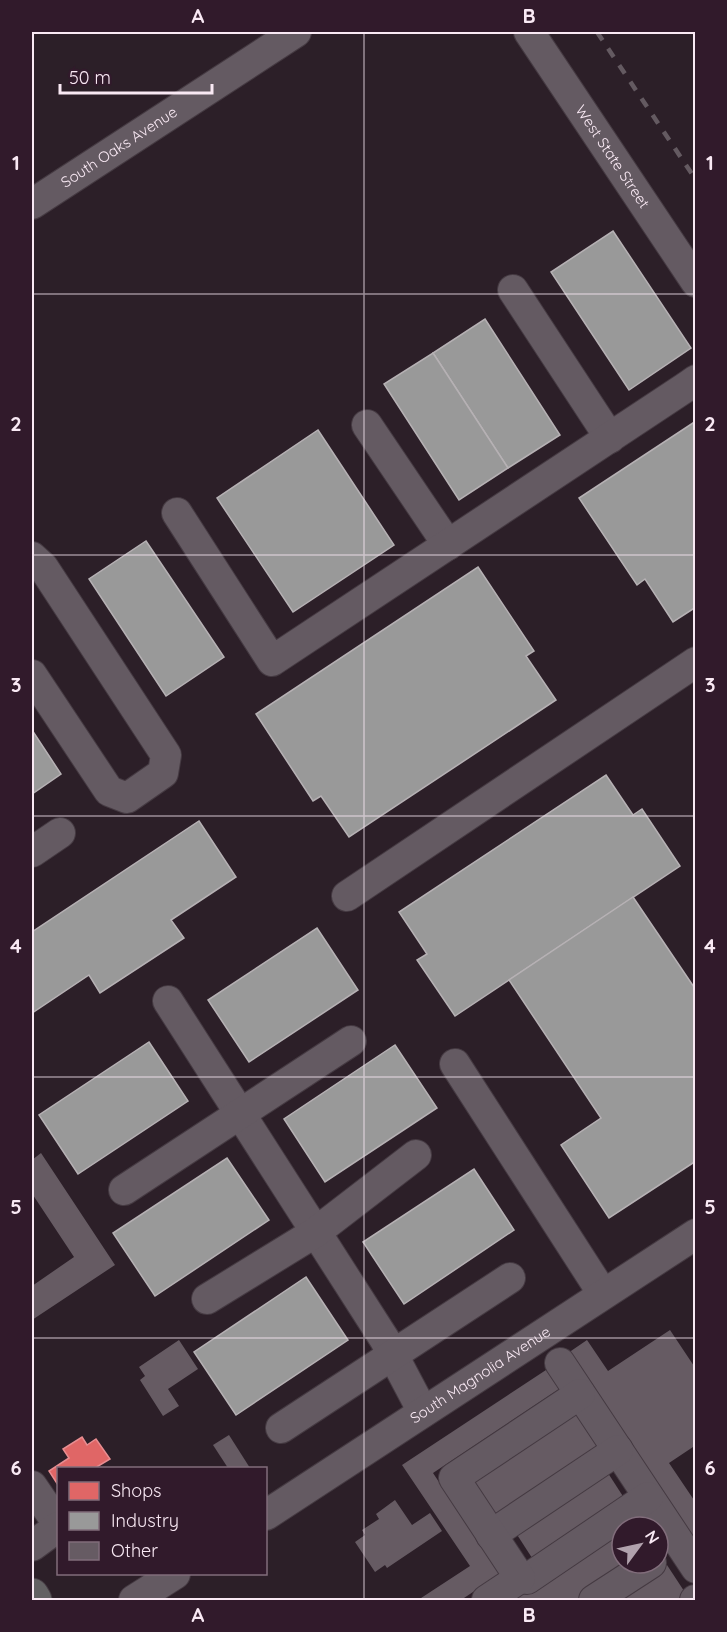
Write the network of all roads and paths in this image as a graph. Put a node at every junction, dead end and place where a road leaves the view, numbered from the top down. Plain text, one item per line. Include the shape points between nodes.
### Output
1 (296, 32) edge
2 (529, 32) edge
3 (32, 204) edge
4 (696, 282) edge
5 (513, 290) dead end
6 (696, 380) edge
7 (367, 425) dead end
8 (610, 438) junction
9 (177, 513) dead end
10 (448, 545) junction
11 (32, 557) edge
12 (696, 662) edge
13 (32, 675) edge
14 (60, 833) dead end
15 (32, 852) edge
16 (347, 896) dead end
17 (168, 1001) dead end
18 (351, 1041) dead end
19 (455, 1064) dead end
20 (240, 1113) junction
21 (416, 1155) dead end
22 (124, 1190) dead end
23 (316, 1232) junction
24 (696, 1234) edge
25 (510, 1278) dead end
26 (603, 1294) junction
27 (207, 1299) dead end
28 (392, 1354) junction
29 (560, 1363) dead end
30 (580, 1394) junction
31 (423, 1412) junction
32 (281, 1428) dead end
33 (618, 1450) junction
34 (32, 1486) edge
35 (648, 1497) junction
36 (267, 1514) edge
37 (57, 1524) edge
38 (57, 1527) edge
39 (491, 1535) junction
40 (32, 1546) edge
41 (678, 1557) edge
42 (173, 1575) edge
43 (633, 1575) edge
44 (520, 1578) junction
45 (32, 1595) edge
46 (35, 1600) edge
47 (134, 1600) edge
48 (487, 1600) edge
49 (594, 1600) edge

1 - 3 street, South Oaks Avenue
2 - 4 street, West State Street
5 - 8 street
6 - 8 street
7 - 10 street
8 - 10 street
9 - 10 street via 272,661
11 - 13 street via 43,567 166,755 163,773 127,798 109,791
12 - 16 street
14 - 15 street
17 - 20 street
18 - 20 street
19 - 26 street
20 - 22 street
20 - 23 street
21 - 23 street
23 - 27 street
23 - 28 street
24 - 26 street, South Magnolia Avenue
25 - 28 street
26 - 31 street, South Magnolia Avenue
28 - 31 street
28 - 32 street
29 - 30 street
30 - 33 street
30 - 39 street via 454,1478
31 - 36 street, South Magnolia Avenue
33 - 35 street
33 - 39 street
34 - 37 street
35 - 41 street
35 - 44 street via 527,1579
38 - 40 street
39 - 44 street
42 - 47 street
43 - 49 street
44 - 48 street
45 - 46 main road

